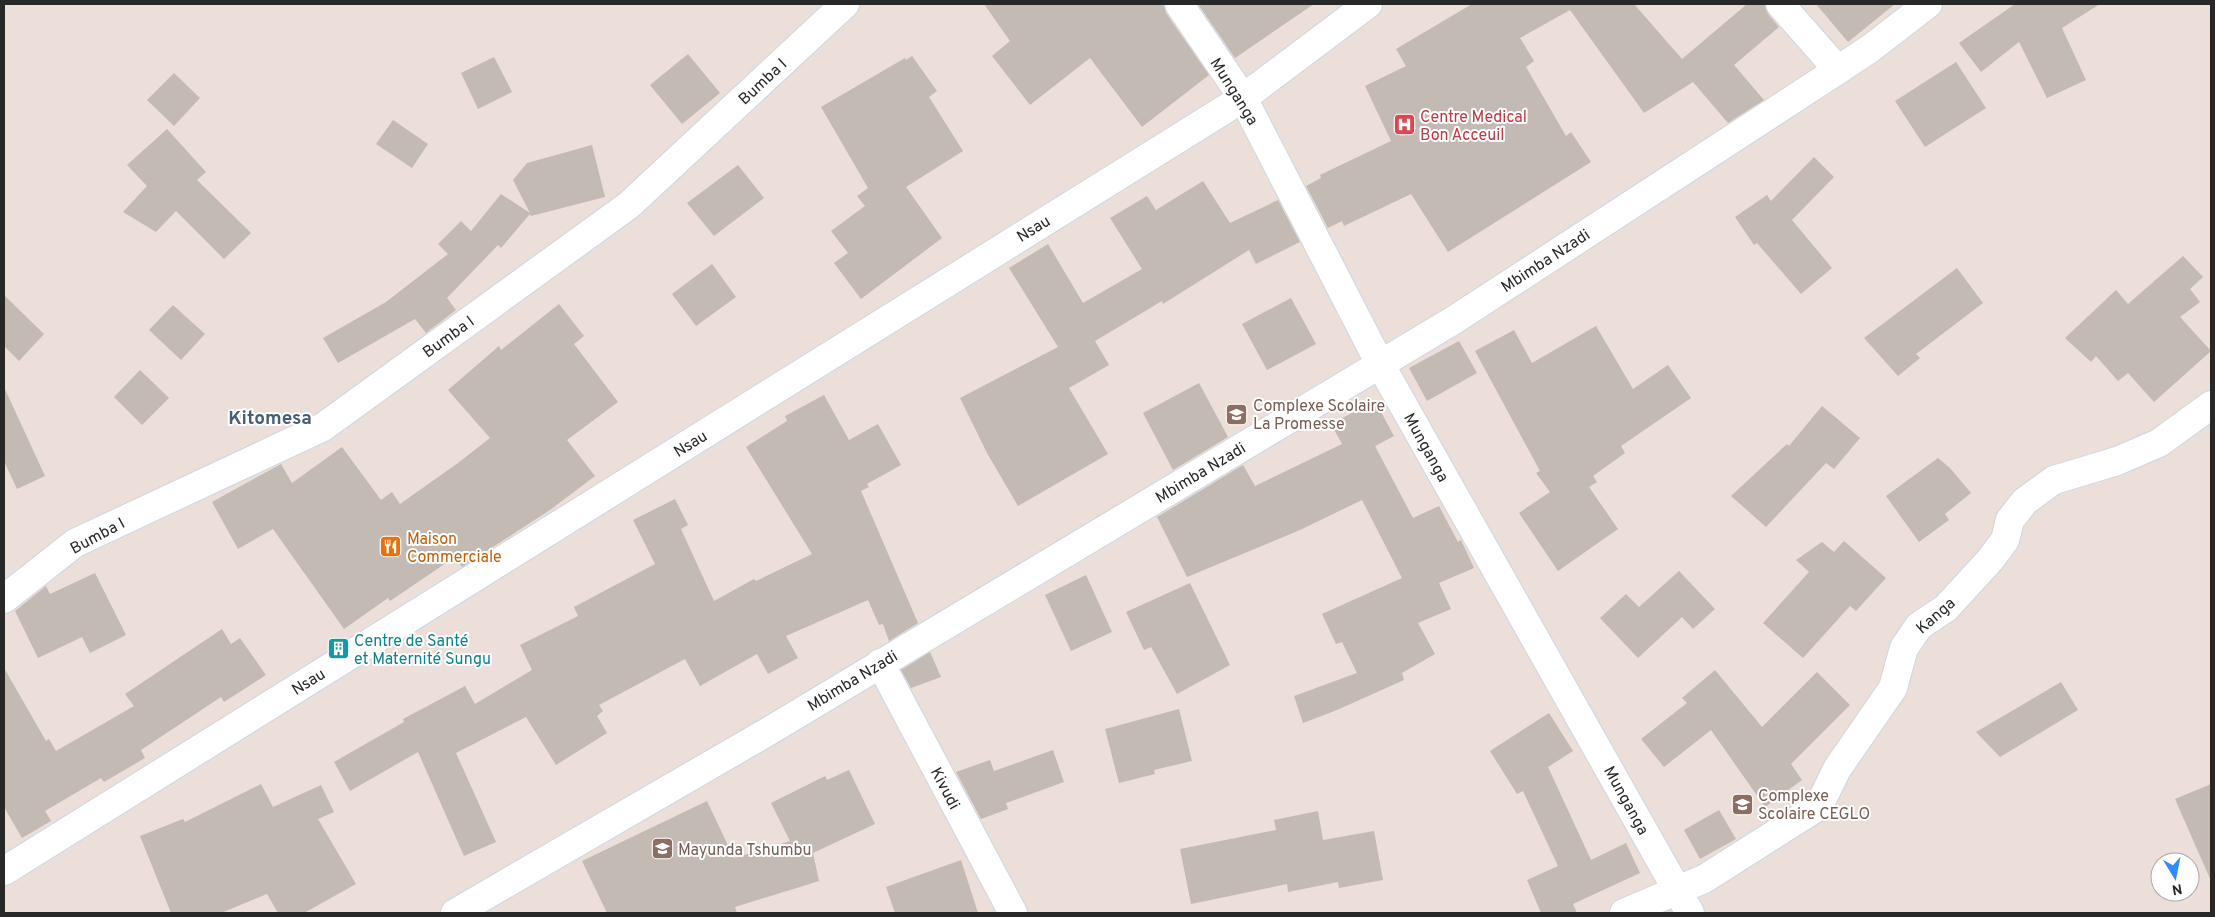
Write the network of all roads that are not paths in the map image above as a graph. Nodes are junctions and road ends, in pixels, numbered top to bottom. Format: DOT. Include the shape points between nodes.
graph roads {
  1 [pos="845,4"];
  2 [pos="1179,4"];
  3 [pos="1368,4"];
  4 [pos="1780,4"];
  5 [pos="1928,4"];
  6 [pos="1838,70"];
  7 [pos="1243,98"];
  8 [pos="1380,364"];
  9 [pos="2211,405"];
  10 [pos="4,599"];
  11 [pos="880,663"];
  12 [pos="4,871"];
  13 [pos="1684,902"];
  14 [pos="455,913"];
  15 [pos="1013,913"];
  16 [pos="1624,913"];
  1 -- 10 [label="street, Bumba I" via="629,205 323,427 75,543"];
  2 -- 7 [label="street, Munganga"];
  3 -- 7 [label="street, Nsau"];
  4 -- 6 [label="street"];
  5 -- 6 [label="street, Mbimba Nzadi"];
  6 -- 8 [label="street, Mbimba Nzadi" via="1454,320"];
  7 -- 8 [label="street, Munganga"];
  7 -- 12 [label="street, Nsau"];
  8 -- 11 [label="street, Mbimba Nzadi"];
  8 -- 13 [label="street, Munganga"];
  9 -- 13 [label="street, Kanga" via="2159,443 2118,461 2054,480 2025,501 2010,520 2006,540 1990,560 1946,608 1919,626 1904,648 1893,688 1837,769 1819,806 1704,879"];
  11 -- 14 [label="street, Mbimba Nzadi"];
  11 -- 15 [label="street, Kivudi"];
  13 -- 16 [label="street, Kanga"];
}
